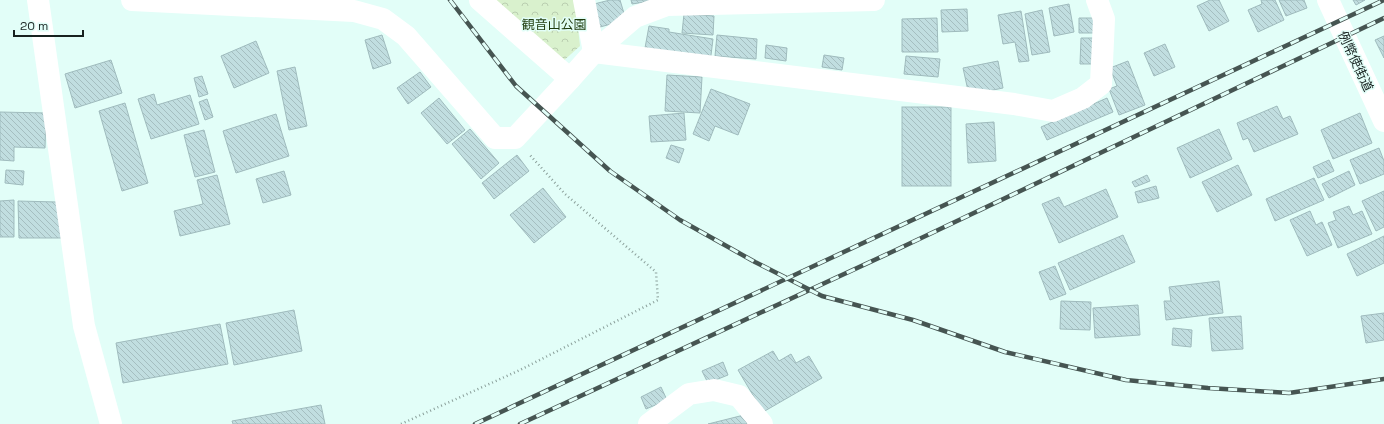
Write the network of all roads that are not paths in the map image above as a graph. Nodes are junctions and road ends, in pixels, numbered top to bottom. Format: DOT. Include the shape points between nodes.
graph roads {
  1 [pos="38,0"];
  2 [pos="132,0"];
  3 [pos="480,0"];
  4 [pos="584,0"];
  5 [pos="874,0"];
  6 [pos="1097,0"];
  7 [pos="1328,0"];
  8 [pos="594,52"];
  9 [pos="570,80"];
  10 [pos="1384,121"];
  11 [pos="654,422"];
  12 [pos="112,424"];
  13 [pos="762,424"];
  1 -- 12 [label="street" via="84,326"];
  2 -- 9 [label="street" via="354,11 383,20 406,36 495,138 514,138"];
  3 -- 9 [label="street"];
  4 -- 8 [label="street"];
  5 -- 8 [label="street" via="667,5 635,17"];
  6 -- 8 [label="street" via="1104,19 1101,84 1083,98 1053,111"];
  7 -- 10 [label="street, 例幣使街道"];
  8 -- 9 [label="street"];
  11 -- 13 [label="street" via="689,394 714,390 739,396"];
}
